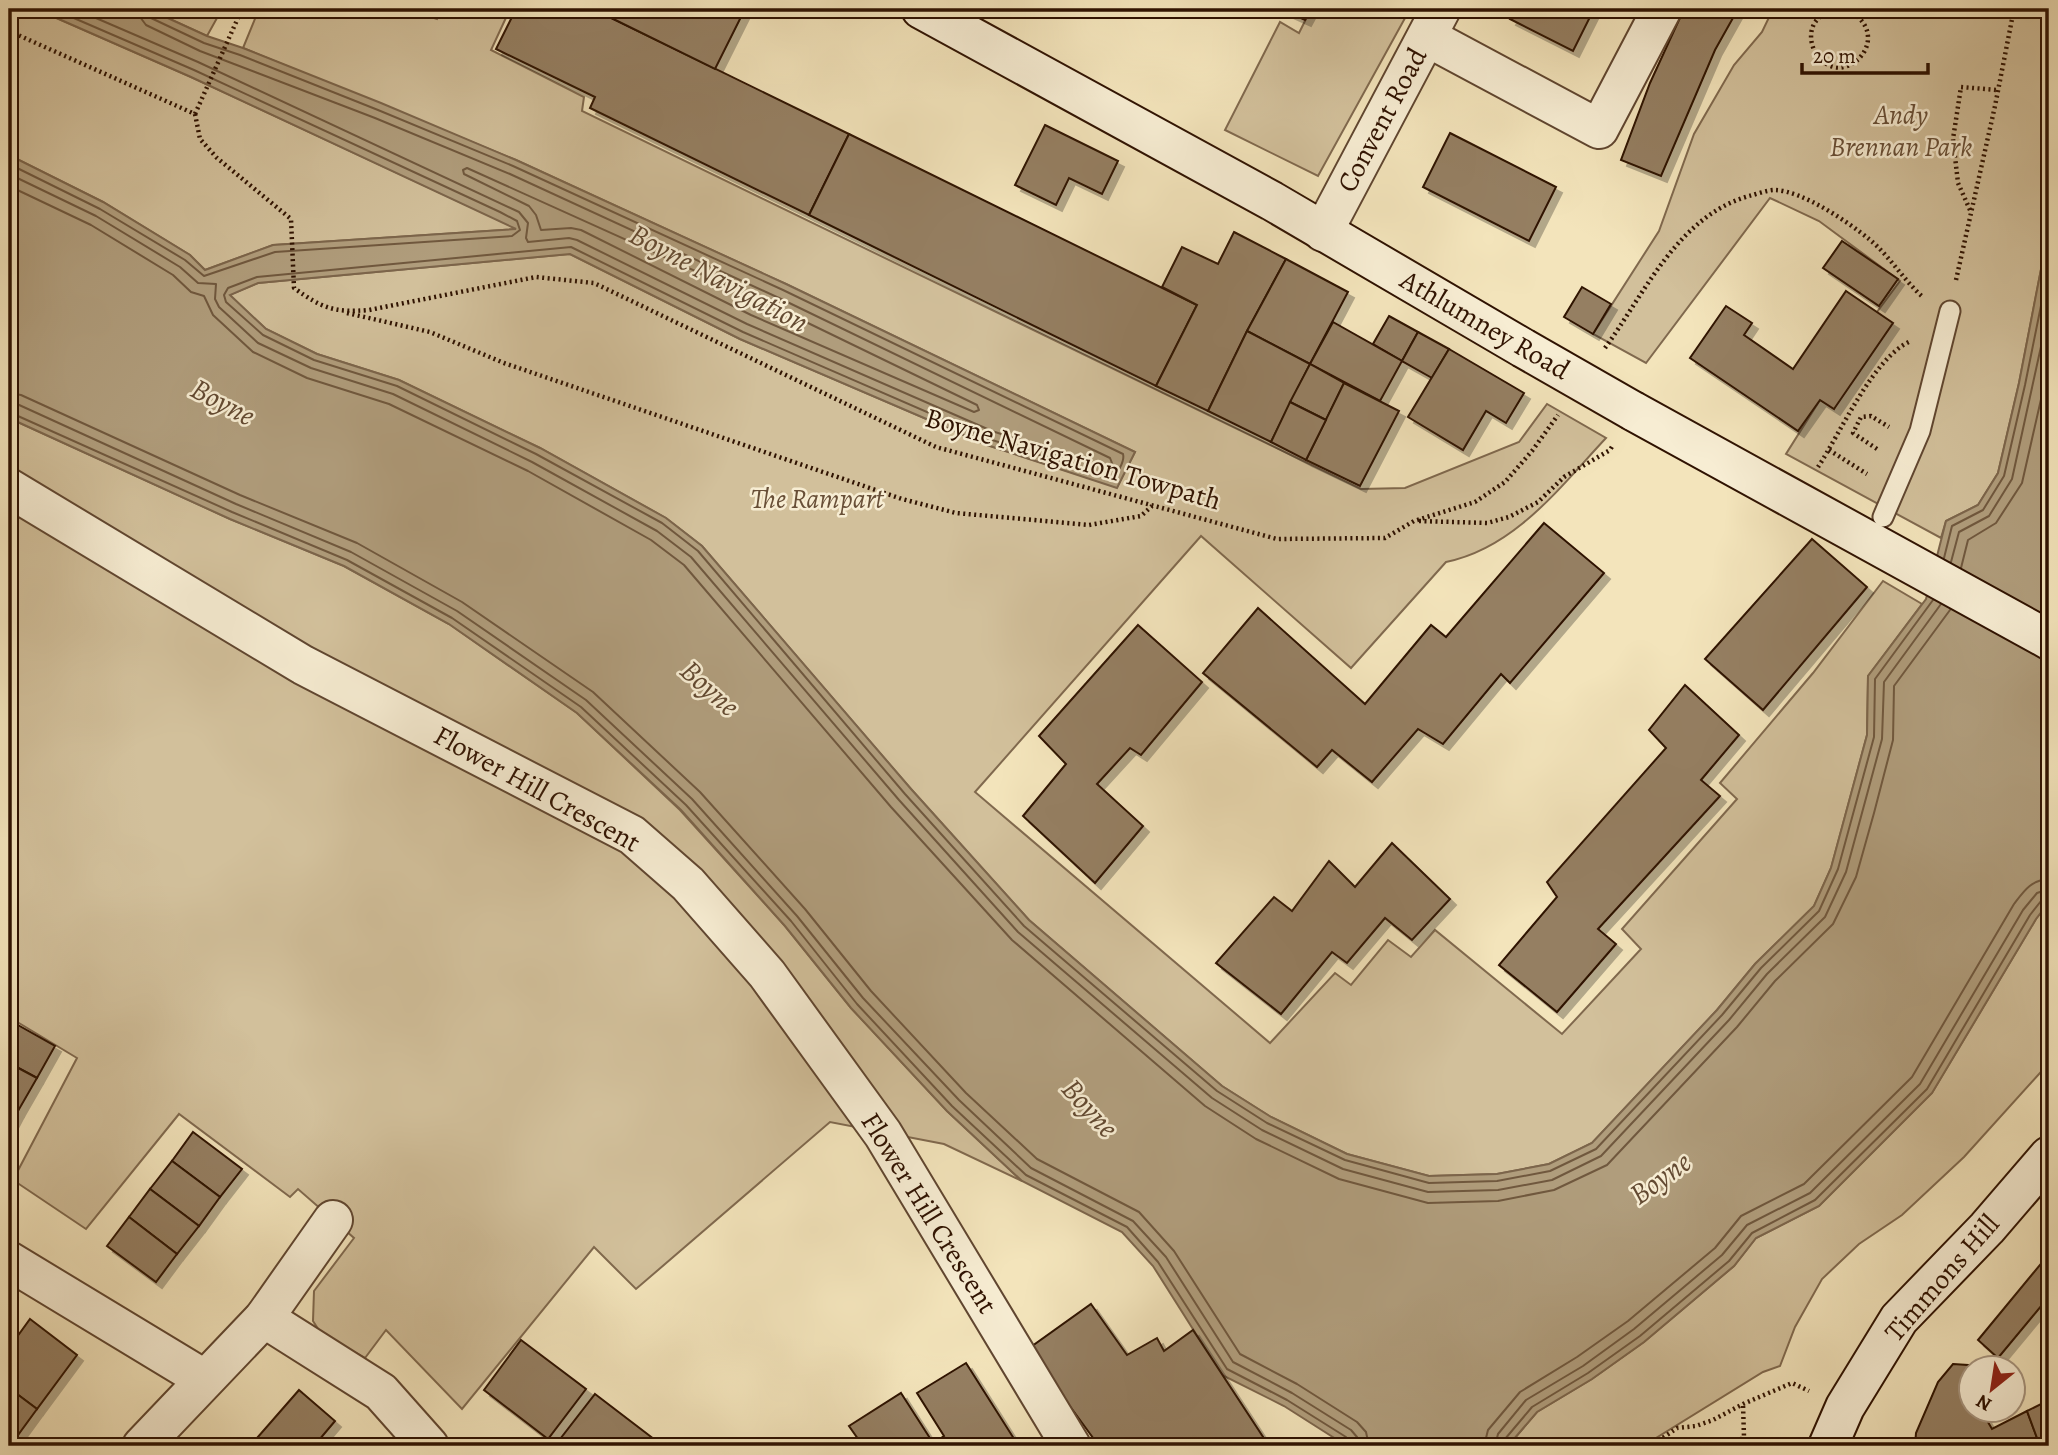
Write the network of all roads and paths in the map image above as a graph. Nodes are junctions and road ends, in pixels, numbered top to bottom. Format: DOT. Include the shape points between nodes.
graph roads {
  1 [pos="242,9"];
  2 [pos="921,9"];
  3 [pos="1662,9"];
  4 [pos="1841,9"];
  5 [pos="1847,9"];
  6 [pos="2014,9"];
  7 [pos="1434,23"];
  8 [pos="9,31"];
  9 [pos="1998,90"];
  10 [pos="195,114"];
  11 [pos="1970,211"];
  12 [pos="1323,232"];
  13 [pos="1950,311"];
  14 [pos="343,313"];
  15 [pos="1616,334"];
  16 [pos="1921,340"];
  17 [pos="1553,423"];
  18 [pos="1896,431"];
  19 [pos="1610,450"];
  20 [pos="1829,450"];
  21 [pos="1883,454"];
  22 [pos="1812,476"];
  23 [pos="1871,477"];
  24 [pos="9,488"];
  25 [pos="1152,506"];
  26 [pos="1883,517"];
  27 [pos="1414,521"];
  28 [pos="2049,640"];
  29 [pos="2049,1156"];
  30 [pos="333,1220"];
  31 [pos="9,1261"];
  32 [pos="264,1318"];
  33 [pos="204,1379"];
  34 [pos="1743,1404"];
  35 [pos="1845,1407"];
  36 [pos="142,1446"];
  37 [pos="429,1446"];
  38 [pos="1071,1446"];
  39 [pos="1656,1446"];
  40 [pos="1732,1446"];
  41 [pos="1828,1446"];
  1 -- 10 [label="path"];
  2 -- 12 [label="street, Athlumney Road"];
  3 -- 7 [label="street" via="1599,129"];
  4 -- 5 [label="path" via="1819,18 1811,34 1820,59 1837,66 1855,62 1867,47 1867,28"];
  6 -- 9 [label="path"];
  7 -- 12 [label="street, Convent Road"];
  8 -- 10 [label="path"];
  9 -- 11 [label="path"];
  9 -- 11 [label="path" via="1961,87 1953,139 1958,183"];
  10 -- 14 [label="path" via="200,139 217,158 290,219 294,288"];
  11 -- 13 [label="path"];
  12 -- 28 [label="street, Athlumney Road, bridge" via="1633,411"];
  13 -- 15 [label="path" via="1931,305 1871,240 1834,213 1775,190 1735,200 1695,226 1675,246"];
  13 -- 26 [label="lane" via="1920,431"];
  14 -- 25 [label="path" via="430,332 505,363 716,436 956,513 1089,525 1141,516"];
  14 -- 25 [label="path, Boyne Navigation Towpath" via="536,276 594,282 936,447"];
  16 -- 20 [label="path" via="1898,346 1848,413"];
  17 -- 27 [label="path, Boyne Navigation Towpath" via="1505,482 1475,502"];
  18 -- 21 [label="path" via="1871,416 1861,417 1853,433"];
  19 -- 27 [label="path" via="1564,477 1538,502 1509,517 1488,523"];
  20 -- 22 [label="path"];
  20 -- 23 [label="path"];
  24 -- 38 [label="street, Flower Hill Crescent" via="303,665 632,835 679,876 767,974 883,1134"];
  25 -- 27 [label="path, Boyne Navigation Towpath" via="1277,539 1385,538"];
  29 -- 35 [label="street, Timmons Hill" via="1899,1319"];
  30 -- 32 [label="street"];
  31 -- 33 [label="street"];
  32 -- 33 [label="street"];
  32 -- 37 [label="street" via="381,1392"];
  33 -- 36 [label="street"];
  34 -- 35 [label="path" via="1792,1383"];
  34 -- 39 [label="path" via="1704,1423 1677,1428"];
  34 -- 40 [label="path" via="1744,1437"];
  35 -- 41 [label="street, Timmons Hill"];
}
